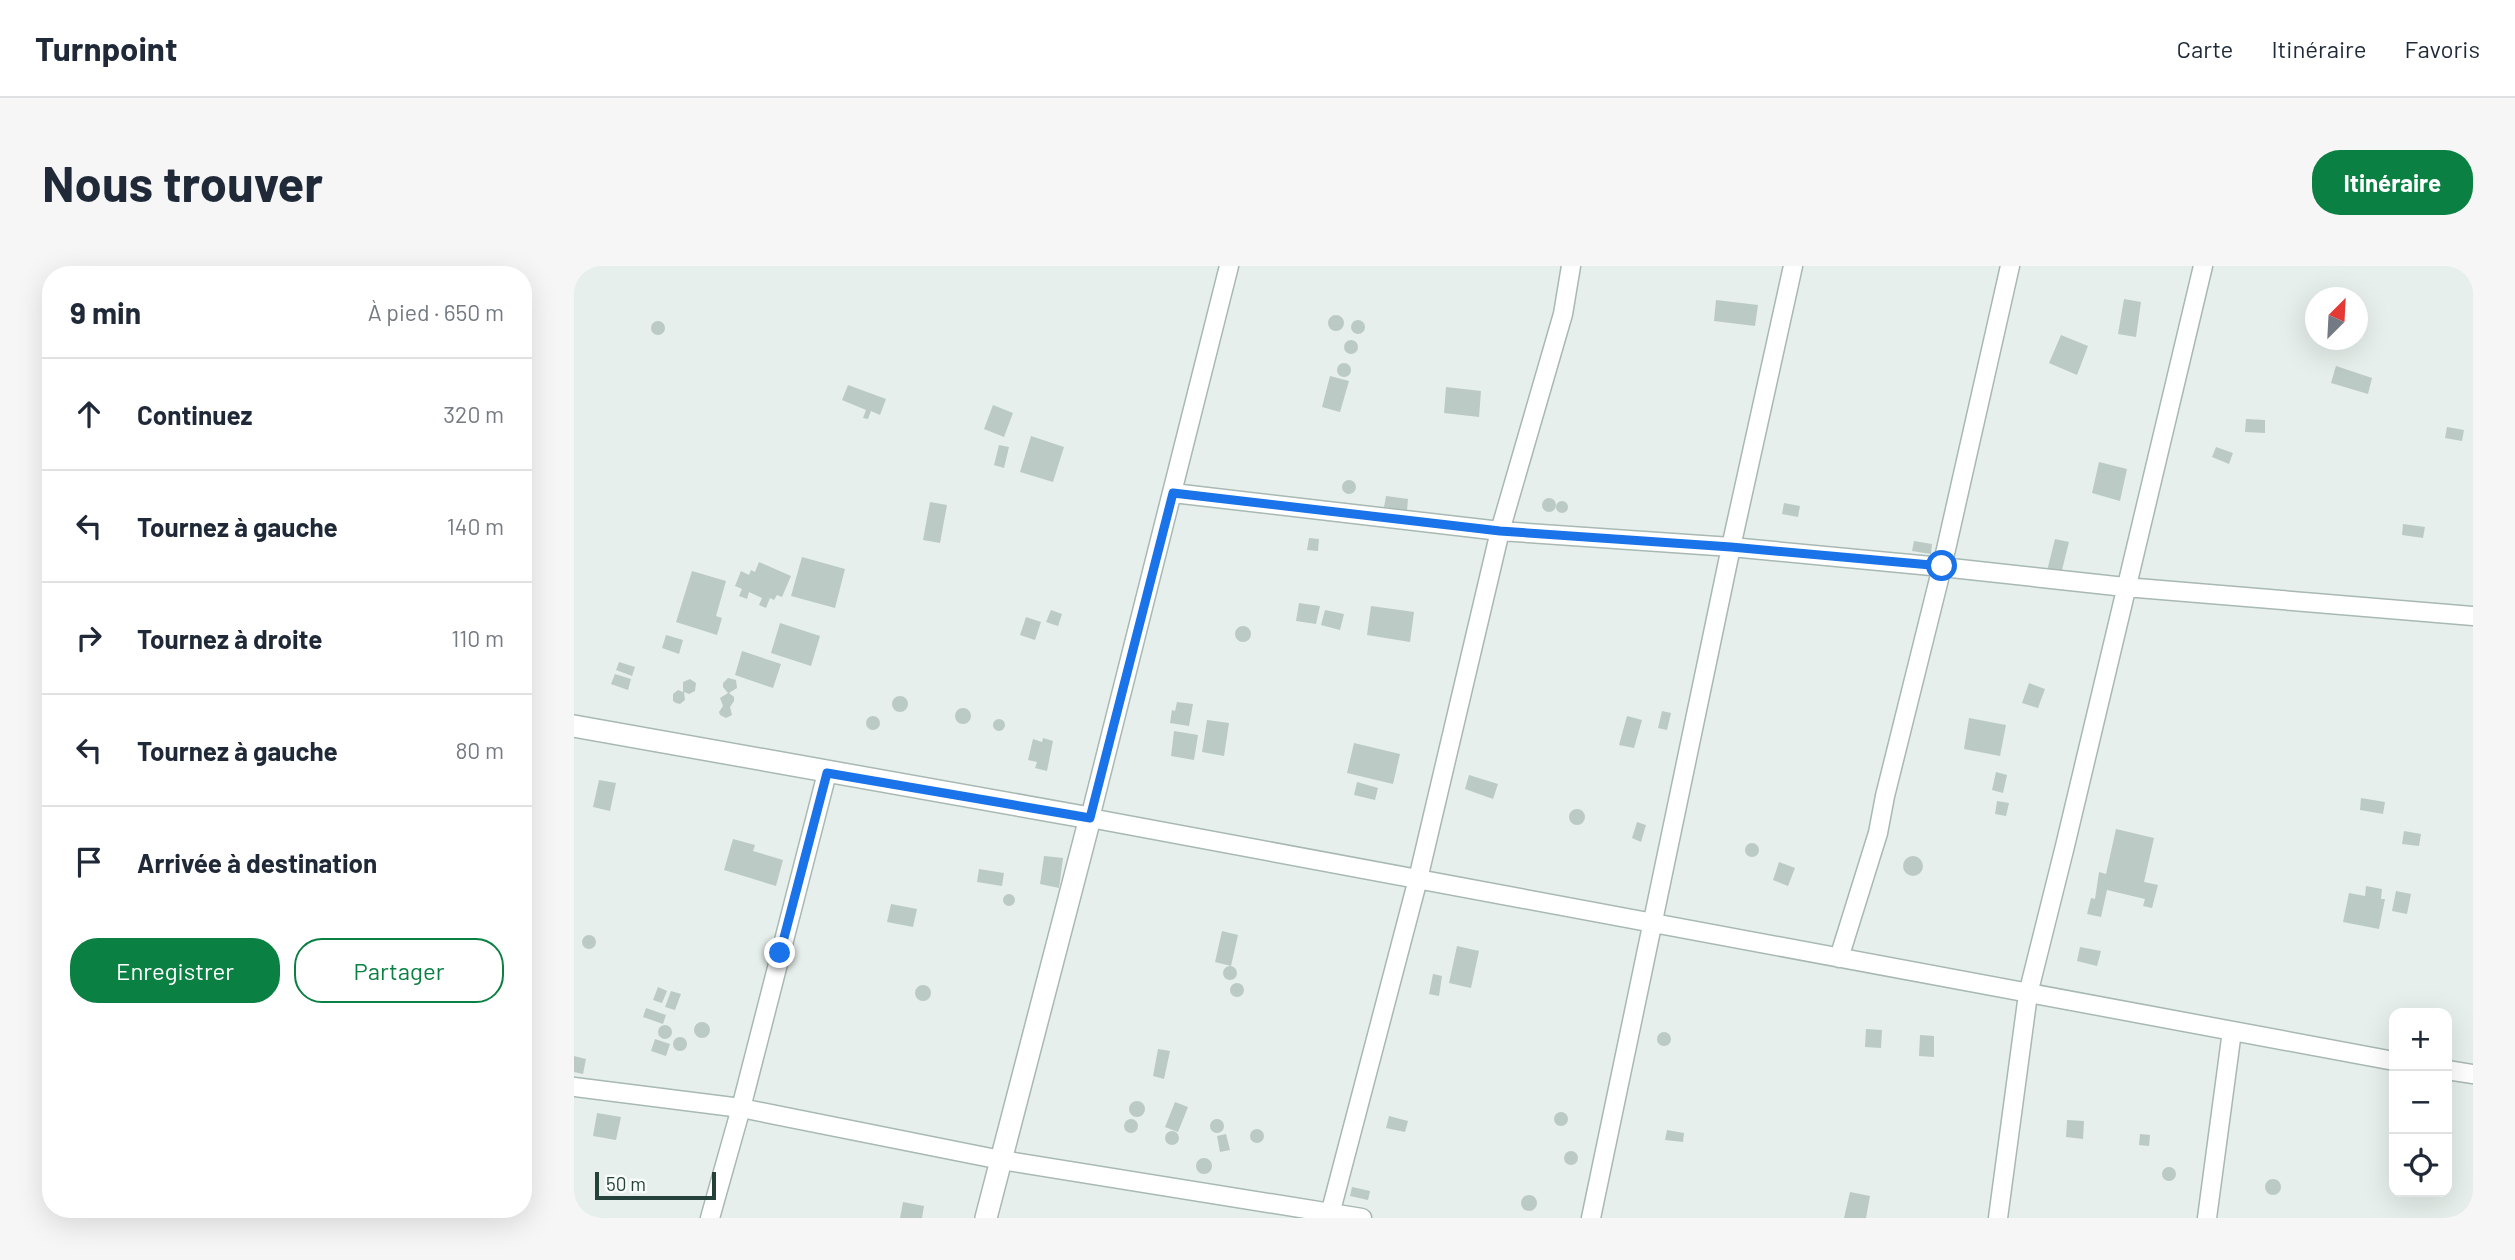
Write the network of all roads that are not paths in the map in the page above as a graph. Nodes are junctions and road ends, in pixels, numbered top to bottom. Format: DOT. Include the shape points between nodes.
graph roads {
  1 [pos="1229,266"];
  2 [pos="1571,266"];
  3 [pos="1793,266"];
  4 [pos="2010,266"];
  5 [pos="2203,266"];
  6 [pos="1173,493"];
  7 [pos="1500,531"];
  8 [pos="1731,547"];
  9 [pos="1942,566"];
  10 [pos="2125,587"];
  11 [pos="2473,616"];
  12 [pos="574,726"];
  13 [pos="827,773"];
  14 [pos="1090,818"];
  15 [pos="1418,879"];
  16 [pos="1653,923"];
  17 [pos="1839,958"];
  18 [pos="2028,994"];
  19 [pos="2232,1031"];
  20 [pos="2389,1060"];
  21 [pos="2452,1071"];
  22 [pos="2473,1074"];
  23 [pos="574,1087"];
  24 [pos="741,1108"];
  25 [pos="1001,1160"];
  26 [pos="1330,1215"];
  27 [pos="710,1218"];
  28 [pos="986,1218"];
  29 [pos="1362,1218"];
  30 [pos="1591,1218"];
  31 [pos="1998,1218"];
  32 [pos="2207,1218"];
  1 -- 6 [label="street"];
  2 -- 7 [label="street" via="1563,314"];
  3 -- 8 [label="street"];
  4 -- 9 [label="street"];
  5 -- 10 [label="street"];
  6 -- 7 [label="street"];
  6 -- 14 [label="street"];
  7 -- 8 [label="street"];
  7 -- 15 [label="street"];
  8 -- 9 [label="street"];
  8 -- 16 [label="street"];
  9 -- 10 [label="street"];
  9 -- 17 [label="street" via="1878,833"];
  10 -- 11 [label="street"];
  10 -- 18 [label="street"];
  12 -- 13 [label="street"];
  13 -- 14 [label="street"];
  13 -- 24 [label="street"];
  14 -- 15 [label="street"];
  14 -- 25 [label="street"];
  15 -- 16 [label="street"];
  15 -- 26 [label="street"];
  16 -- 17 [label="street"];
  16 -- 30 [label="street"];
  17 -- 18 [label="street"];
  18 -- 19 [label="street"];
  18 -- 31 [label="street"];
  19 -- 20 [label="street"];
  19 -- 32 [label="street"];
  21 -- 22 [label="street"];
  23 -- 24 [label="street"];
  24 -- 25 [label="street"];
  24 -- 27 [label="street"];
  25 -- 26 [label="street"];
  25 -- 28 [label="street"];
  26 -- 29 [label="street"];
}
